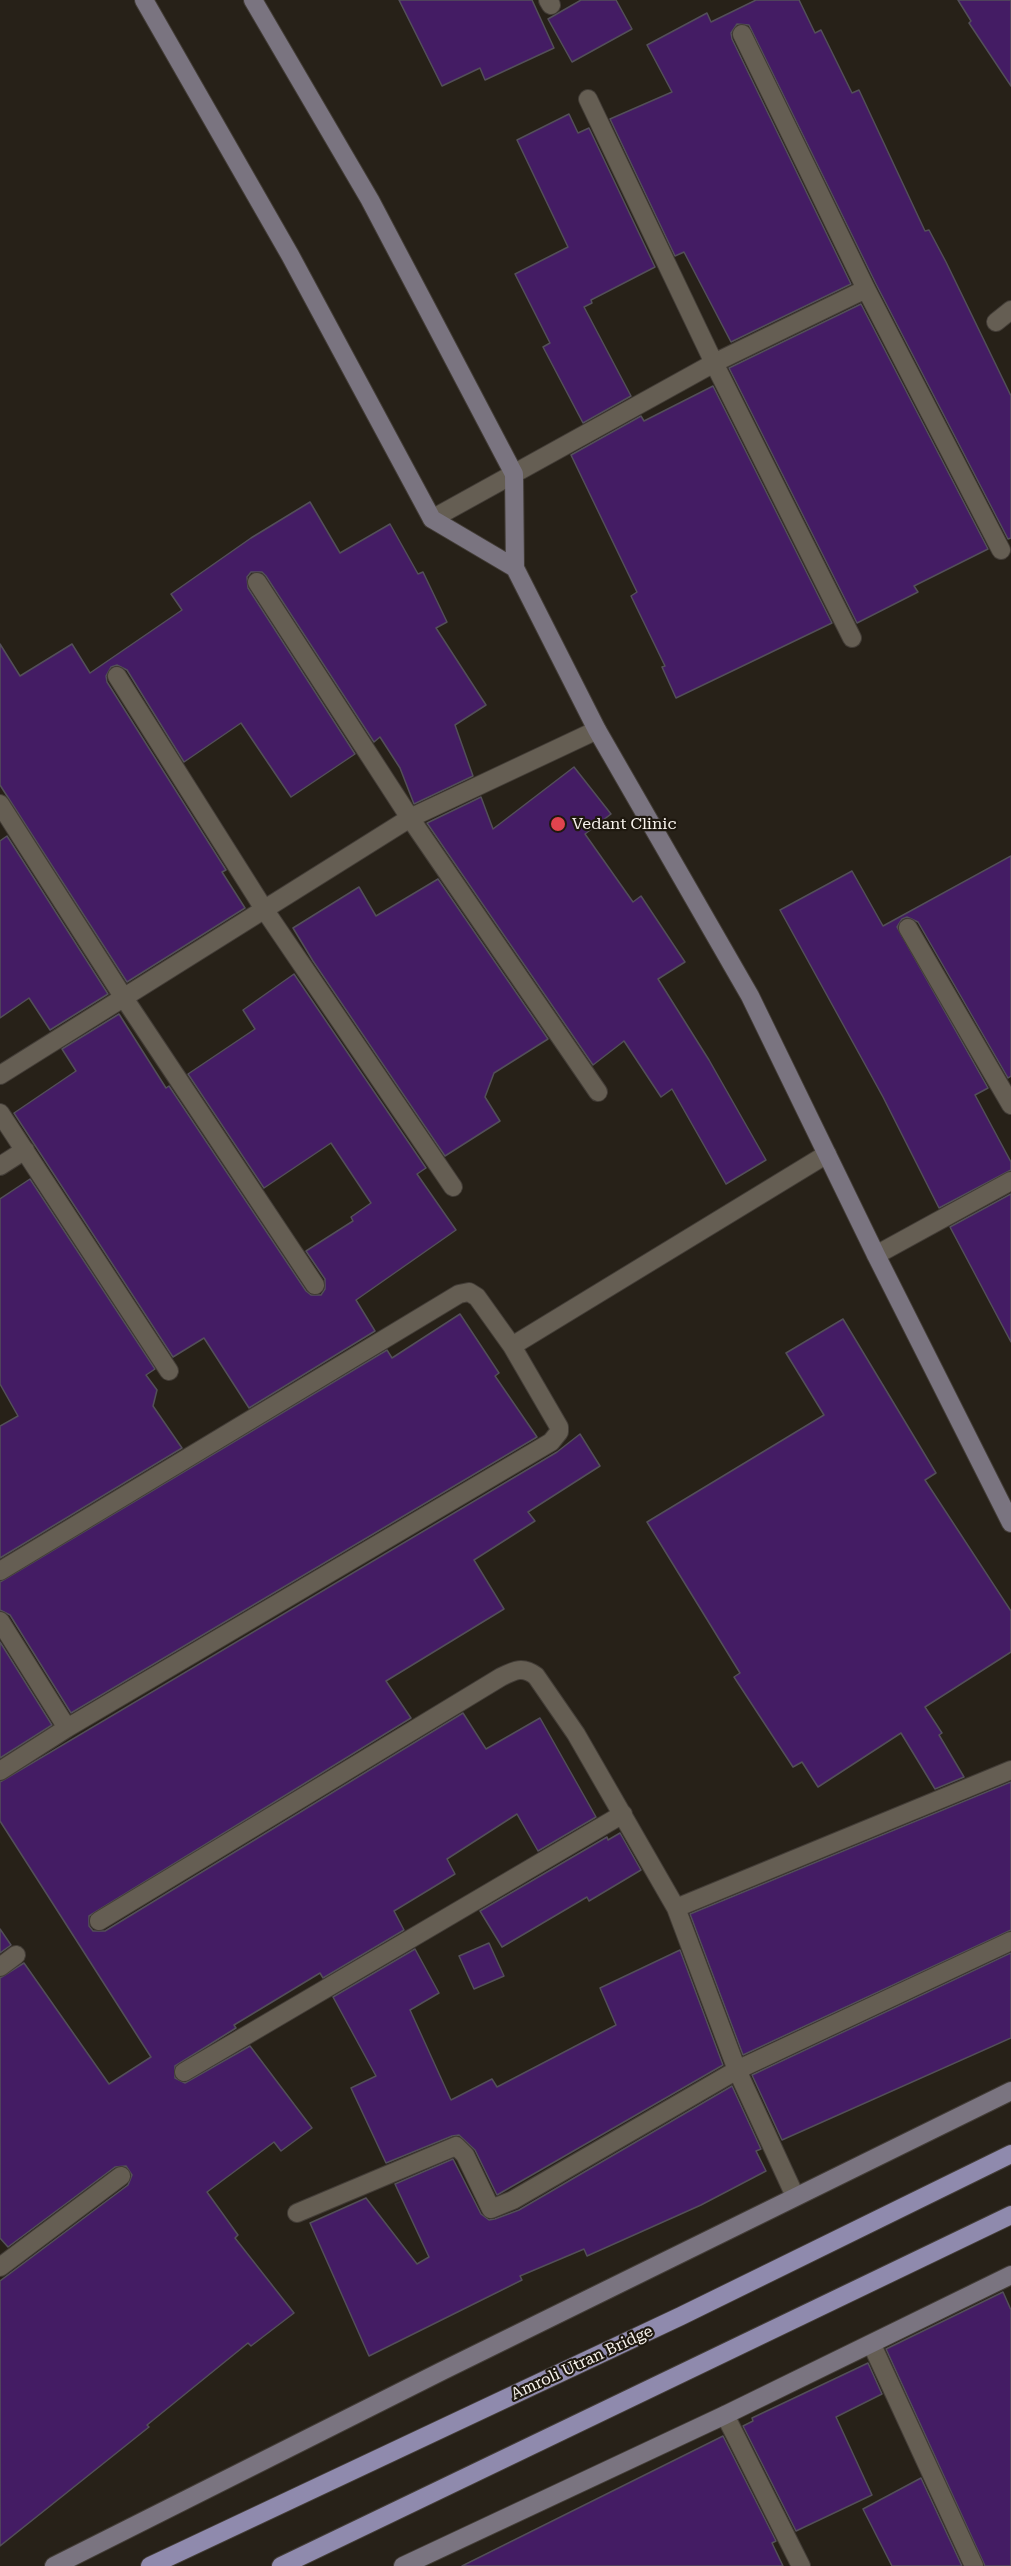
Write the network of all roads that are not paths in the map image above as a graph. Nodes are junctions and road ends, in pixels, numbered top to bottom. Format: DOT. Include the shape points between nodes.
graph roads {
  1 [pos="144,0"];
  2 [pos="253,0"];
  3 [pos="742,34"];
  4 [pos="588,99"];
  5 [pos="866,289"];
  6 [pos="1011,310"];
  7 [pos="996,322"];
  8 [pos="714,363"];
  9 [pos="514,474"];
  10 [pos="432,519"];
  11 [pos="1001,550"];
  12 [pos="515,568"];
  13 [pos="257,582"];
  14 [pos="852,638"];
  15 [pos="117,676"];
  16 [pos="597,730"];
  17 [pos="0,804"];
  18 [pos="410,818"];
  19 [pos="264,909"];
  20 [pos="908,928"];
  21 [pos="124,998"];
  22 [pos="0,1075"];
  23 [pos="598,1092"];
  24 [pos="1011,1105"];
  25 [pos="0,1113"];
  26 [pos="25,1150"];
  27 [pos="827,1154"];
  28 [pos="0,1166"];
  29 [pos="1011,1181"];
  30 [pos="453,1187"];
  31 [pos="876,1255"];
  32 [pos="315,1285"];
  33 [pos="512,1346"];
  34 [pos="169,1371"];
  35 [pos="1011,1523"];
  36 [pos="0,1571"];
  37 [pos="0,1621"];
  38 [pos="67,1728"];
  39 [pos="1011,1770"];
  40 [pos="0,1771"];
  41 [pos="623,1814"];
  42 [pos="676,1908"];
  43 [pos="99,1921"];
  44 [pos="1011,1941"];
  45 [pos="16,1955"];
  46 [pos="0,1967"];
  47 [pos="737,2070"];
  48 [pos="184,2072"];
  49 [pos="1011,2091"];
  50 [pos="1011,2154"];
  51 [pos="121,2176"];
  52 [pos="795,2196"];
  53 [pos="297,2213"];
  54 [pos="1011,2215"];
  55 [pos="0,2266"];
  56 [pos="1011,2276"];
  57 [pos="872,2344"];
  58 [pos="725,2415"];
  59 [pos="54,2566"];
  60 [pos="150,2566"];
  61 [pos="281,2566"];
  62 [pos="403,2566"];
  63 [pos="801,2566"];
  64 [pos="974,2566"];
  1 -- 10 [label="street" via="290,255"];
  2 -- 9 [label="street" via="370,200"];
  3 -- 5 [label="street"];
  4 -- 8 [label="street"];
  5 -- 8 [label="street"];
  5 -- 11 [label="street"];
  6 -- 7 [label="street"];
  8 -- 9 [label="street"];
  8 -- 14 [label="street"];
  9 -- 10 [label="street"];
  9 -- 12 [label="street"];
  10 -- 12 [label="street"];
  12 -- 16 [label="street"];
  13 -- 18 [label="street"];
  15 -- 19 [label="street"];
  16 -- 18 [label="street"];
  16 -- 27 [label="street" via="750,996"];
  17 -- 21 [label="street"];
  18 -- 19 [label="street"];
  18 -- 23 [label="street"];
  19 -- 21 [label="street"];
  19 -- 30 [label="street"];
  20 -- 24 [label="street"];
  21 -- 22 [label="street"];
  21 -- 32 [label="street"];
  25 -- 26 [label="street"];
  26 -- 28 [label="street"];
  26 -- 34 [label="street"];
  27 -- 31 [label="street"];
  27 -- 33 [label="street"];
  29 -- 31 [label="street"];
  31 -- 35 [label="street"];
  33 -- 36 [label="street" via="477,1298 469,1292 459,1294"];
  33 -- 38 [label="street" via="559,1427 551,1442"];
  37 -- 38 [label="street"];
  38 -- 40 [label="street"];
  39 -- 42 [label="street"];
  41 -- 42 [label="street"];
  41 -- 43 [label="street" via="536,1676 528,1670 515,1669"];
  41 -- 48 [label="street"];
  42 -- 47 [label="street"];
  44 -- 47 [label="street"];
  45 -- 46 [label="street"];
  47 -- 52 [label="street"];
  47 -- 53 [label="street" via="491,2209 465,2155 456,2146"];
  49 -- 52 [label="street"];
  50 -- 60 [label="main road, Amroli Utran Bridge" via="681,2316"];
  51 -- 55 [label="street"];
  52 -- 59 [label="street"];
  54 -- 61 [label="main road"];
  56 -- 57 [label="street"];
  57 -- 58 [label="street"];
  57 -- 64 [label="street"];
  58 -- 62 [label="street"];
  58 -- 63 [label="street"];
}
